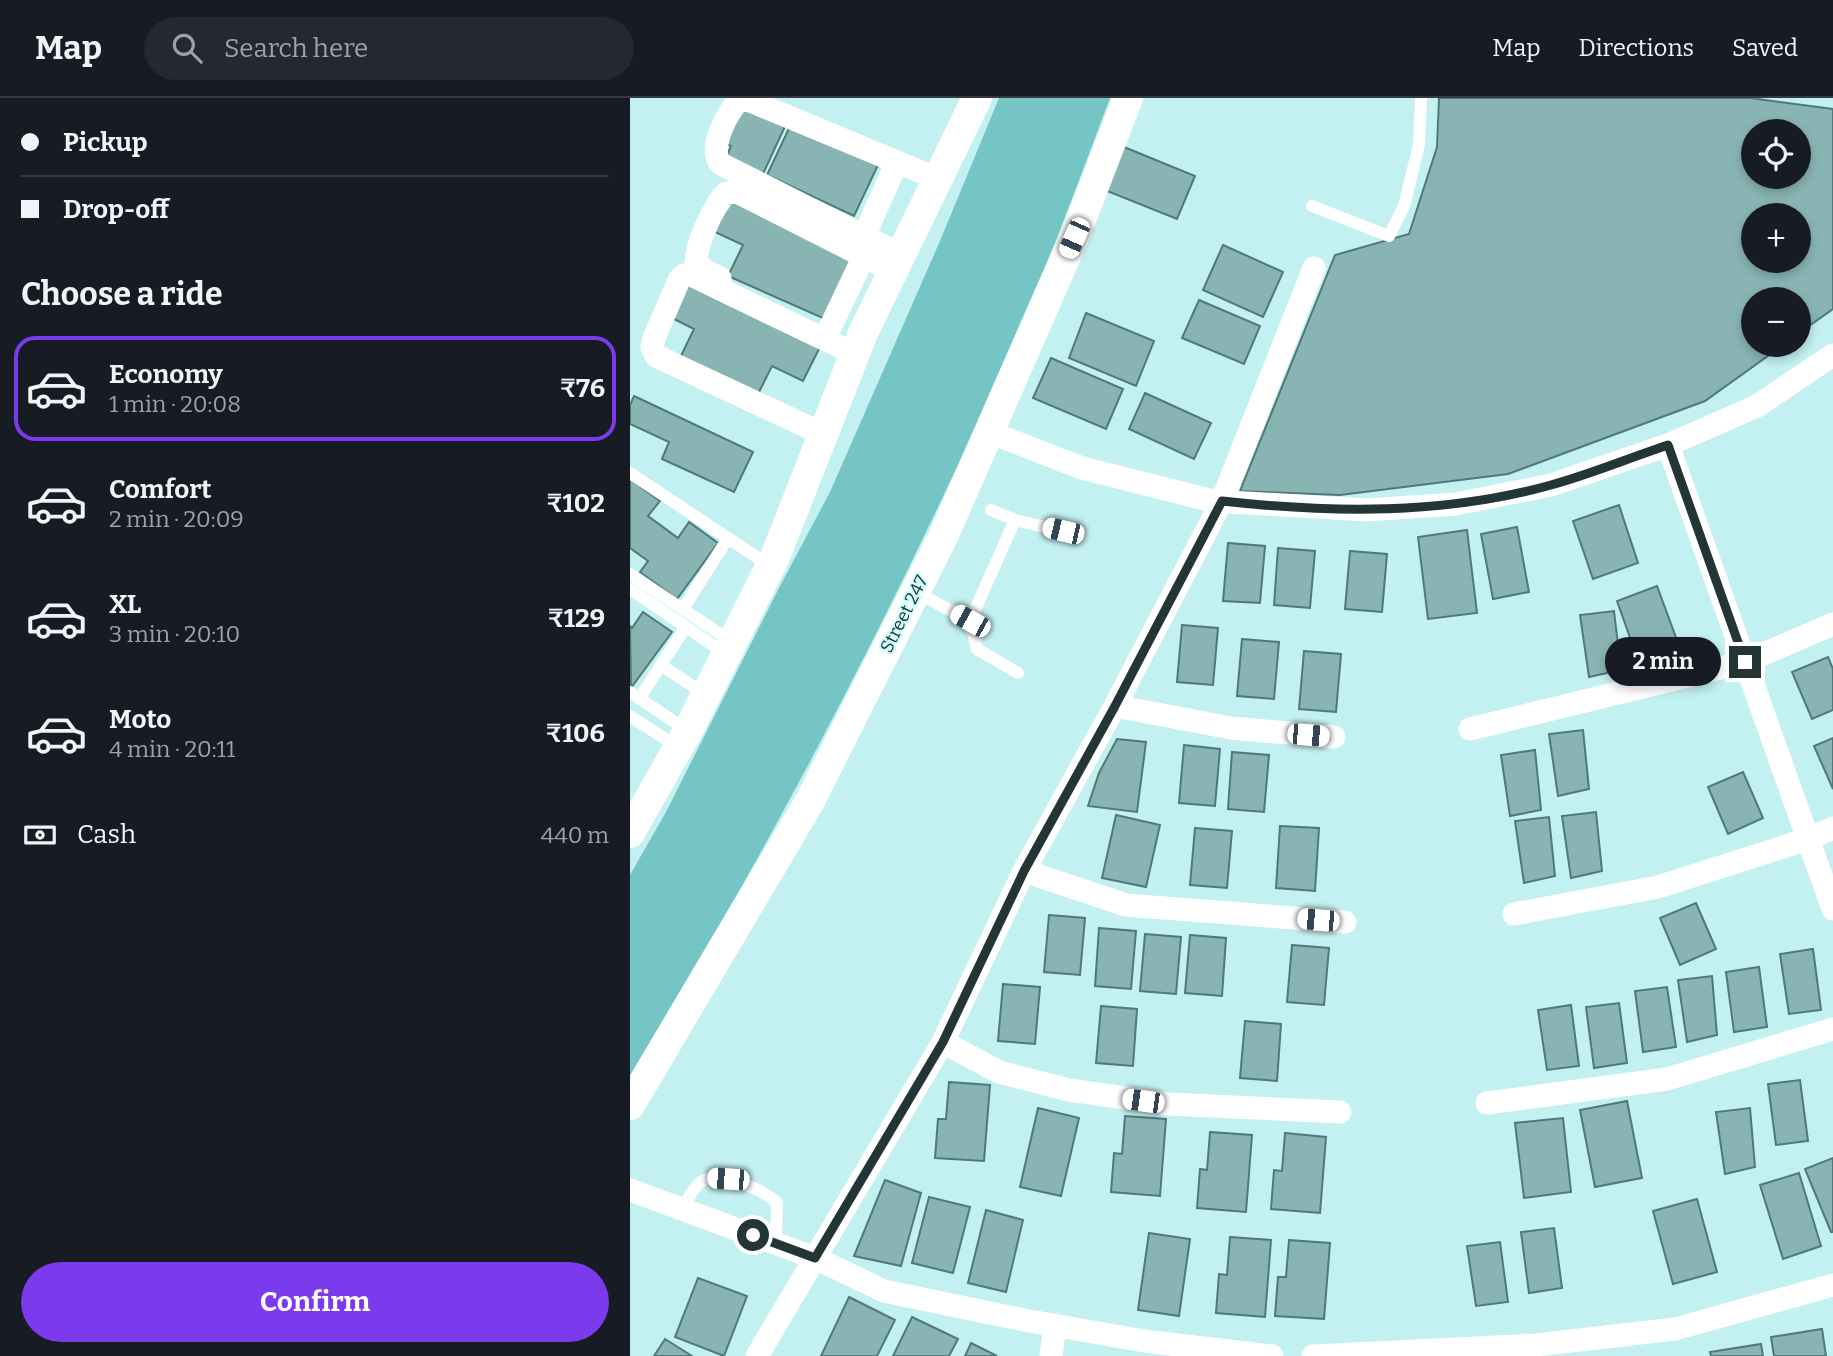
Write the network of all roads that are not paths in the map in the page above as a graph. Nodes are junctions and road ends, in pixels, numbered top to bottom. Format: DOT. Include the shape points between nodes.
graph roads {
  1 [pos="742,98"];
  2 [pos="977,98"];
  3 [pos="1128,98"];
  4 [pos="1421,98"];
  5 [pos="897,162"];
  6 [pos="938,179"];
  7 [pos="1312,206"];
  8 [pos="864,246"];
  9 [pos="897,263"];
  10 [pos="1314,268"];
  11 [pos="828,332"];
  12 [pos="856,351"];
  13 [pos="1833,355"];
  14 [pos="989,432"];
  15 [pos="823,434"];
  16 [pos="1668,445"];
  17 [pos="630,473"];
  18 [pos="1222,501"];
  19 [pos="992,510"];
  20 [pos="1015,520"];
  21 [pos="1063,531"];
  22 [pos="728,538"];
  23 [pos="771,566"];
  24 [pos="630,574"];
  25 [pos="630,589"];
  26 [pos="915,592"];
  27 [pos="683,609"];
  28 [pos="970,621"];
  29 [pos="1833,624"];
  30 [pos="685,628"];
  31 [pos="729,648"];
  32 [pos="1745,662"];
  33 [pos="661,665"];
  34 [pos="1018,673"];
  35 [pos="635,695"];
  36 [pos="706,695"];
  37 [pos="1115,706"];
  38 [pos="632,721"];
  39 [pos="1470,729"];
  40 [pos="1334,737"];
  41 [pos="683,739"];
  42 [pos="633,822"];
  43 [pos="1833,828"];
  44 [pos="1808,839"];
  45 [pos="1024,871"];
  46 [pos="1833,909"];
  47 [pos="1514,914"];
  48 [pos="1345,922"];
  49 [pos="1833,1029"];
  50 [pos="943,1042"];
  51 [pos="1487,1103"];
  52 [pos="630,1105"];
  53 [pos="1340,1112"];
  54 [pos="630,1190"];
  55 [pos="682,1209"];
  56 [pos="776,1244"];
  57 [pos="815,1258"];
  58 [pos="1833,1285"];
  59 [pos="1055,1325"];
  60 [pos="757,1356"];
  61 [pos="1051,1356"];
  62 [pos="1272,1356"];
  63 [pos="1313,1356"];
  1 -- 5 [label="street"];
  1 -- 8 [label="street" via="731,107 715,146 716,159"];
  2 -- 6 [label="street"];
  3 -- 14 [label="street, Street 247" via="1074,238"];
  4 -- 7 [label="lane" via="1419,145 1404,206 1389,236"];
  5 -- 6 [label="street"];
  5 -- 8 [label="street"];
  6 -- 9 [label="street"];
  8 -- 9 [label="street"];
  8 -- 11 [label="street"];
  8 -- 11 [label="street" via="737,192 726,193 718,202 696,253 696,262 706,271"];
  9 -- 12 [label="street"];
  10 -- 18 [label="street"];
  11 -- 12 [label="street"];
  12 -- 15 [label="street"];
  12 -- 15 [label="street" via="691,275 679,280 654,338 656,356"];
  13 -- 16 [label="street" via="1757,406"];
  14 -- 18 [label="street" via="1082,468"];
  14 -- 26 [label="street, Street 247"];
  15 -- 23 [label="street"];
  16 -- 18 [label="street" via="1551,485 1457,504 1366,510"];
  16 -- 32 [label="street"];
  17 -- 22 [label="lane"];
  18 -- 37 [label="street"];
  19 -- 20 [label="lane"];
  20 -- 21 [label="lane"];
  20 -- 28 [label="lane"];
  22 -- 23 [label="lane"];
  22 -- 27 [label="lane"];
  23 -- 31 [label="street"];
  24 -- 27 [label="lane"];
  25 -- 30 [label="lane"];
  26 -- 28 [label="lane"];
  26 -- 52 [label="street, Street 247" via="810,801"];
  27 -- 31 [label="lane"];
  28 -- 34 [label="lane" via="977,649"];
  29 -- 32 [label="street"];
  30 -- 31 [label="lane"];
  30 -- 33 [label="lane"];
  31 -- 36 [label="street"];
  32 -- 39 [label="street"];
  32 -- 44 [label="street"];
  33 -- 35 [label="lane"];
  33 -- 36 [label="lane"];
  35 -- 41 [label="lane"];
  36 -- 41 [label="street"];
  37 -- 40 [label="street" via="1231,728"];
  37 -- 45 [label="street"];
  38 -- 41 [label="lane"];
  41 -- 42 [label="street"];
  43 -- 44 [label="street"];
  44 -- 46 [label="street"];
  44 -- 47 [label="street" via="1658,887"];
  45 -- 48 [label="street" via="1126,905"];
  45 -- 50 [label="street"];
  49 -- 51 [label="street" via="1667,1079"];
  50 -- 53 [label="street" via="999,1072 1069,1090 1168,1104"];
  50 -- 57 [label="street"];
  54 -- 55 [label="street"];
  55 -- 56 [label="street"];
  55 -- 56 [label="lane" via="699,1182 712,1177 728,1179 777,1203"];
  56 -- 57 [label="street"];
  57 -- 59 [label="street" via="884,1291"];
  57 -- 60 [label="street"];
  58 -- 63 [label="street" via="1675,1329 1536,1345"];
  59 -- 61 [label="street"];
  59 -- 62 [label="street"];
}
